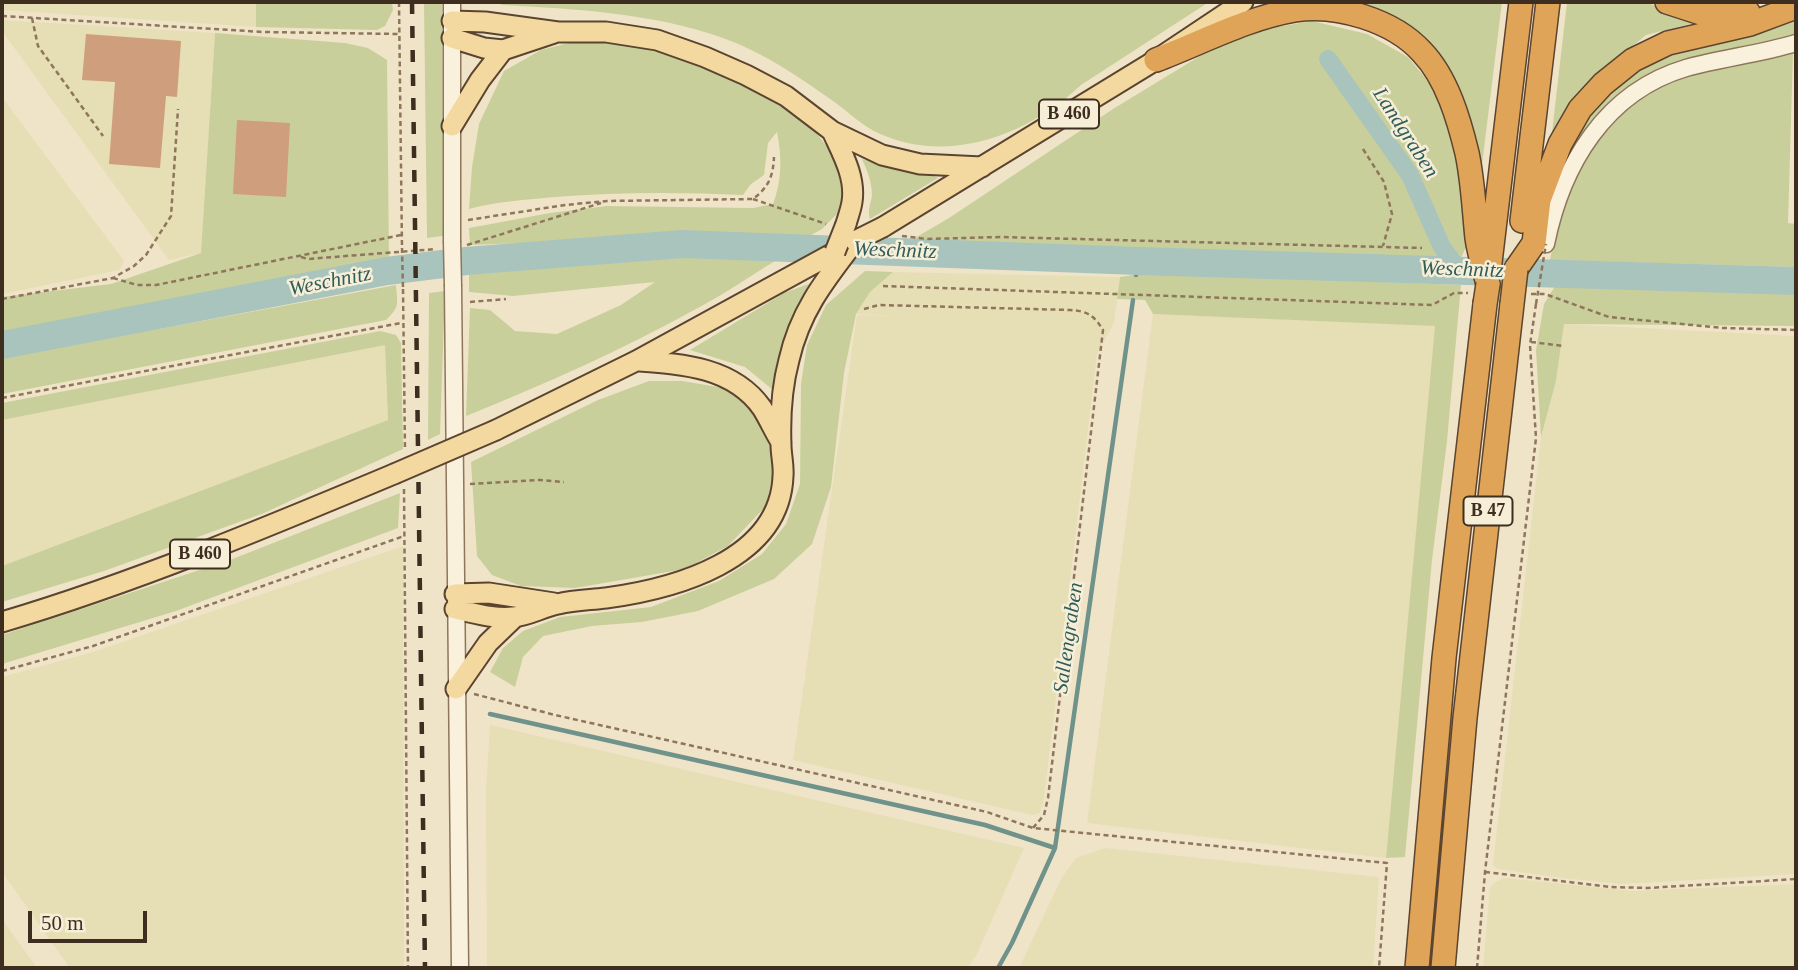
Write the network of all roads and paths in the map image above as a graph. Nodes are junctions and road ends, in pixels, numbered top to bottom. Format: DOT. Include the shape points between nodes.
graph roads {
  1 [pos="399,2"];
  2 [pos="1243,2"];
  3 [pos="1521,2"];
  4 [pos="1548,2"];
  5 [pos="1667,2"];
  6 [pos="1781,2"];
  7 [pos="1796,7"];
  8 [pos="2,16"];
  9 [pos="32,18"];
  10 [pos="452,20"];
  11 [pos="558,32"];
  12 [pos="400,34"];
  13 [pos="1796,43"];
  14 [pos="503,50"];
  15 [pos="1156,60"];
  16 [pos="178,109"];
  17 [pos="452,126"];
  18 [pos="832,131"];
  19 [pos="103,136"];
  20 [pos="1363,149"];
  21 [pos="774,157"];
  22 [pos="982,167"];
  23 [pos="753,199"];
  24 [pos="607,201"];
  25 [pos="451,223"];
  26 [pos="826,224"];
  27 [pos="892,232"];
  28 [pos="851,233"];
  29 [pos="401,235"];
  30 [pos="1485,241"];
  31 [pos="1533,243"];
  32 [pos="451,245"];
  33 [pos="1383,246"];
  34 [pos="1423,248"];
  35 [pos="301,257"];
  36 [pos="113,278"];
  37 [pos="883,286"];
  38 [pos="1484,294"];
  39 [pos="453,295"];
  40 [pos="2,299"];
  41 [pos="506,299"];
  42 [pos="1522,299"];
  43 [pos="864,309"];
  44 [pos="401,323"];
  45 [pos="1796,330"];
  46 [pos="1531,342"];
  47 [pos="1564,346"];
  48 [pos="636,361"];
  49 [pos="2,398"];
  50 [pos="781,442"];
  51 [pos="404,450"];
  52 [pos="399,480"];
  53 [pos="564,482"];
  54 [pos="454,484"];
  55 [pos="404,536"];
  56 [pos="455,601"];
  57 [pos="558,604"];
  58 [pos="515,617"];
  59 [pos="2,622"];
  60 [pos="2,671"];
  61 [pos="456,689"];
  62 [pos="1033,828"];
  63 [pos="1485,872"];
  64 [pos="1796,879"];
  65 [pos="408,968"];
  66 [pos="460,968"];
  67 [pos="1379,968"];
  68 [pos="1417,968"];
  69 [pos="1443,968"];
  70 [pos="1477,968"];
  1 -- 12 [label="path"];
  2 -- 15 [label="main road, B 460"];
  3 -- 30 [label="highway, B 47"];
  4 -- 31 [label="highway"];
  5 -- 6 [label="highway" via="1704,14 1745,14"];
  7 -- 31 [label="highway" via="1750,24 1668,43 1633,60 1602,84 1580,109 1560,144 1539,200"];
  8 -- 9 [label="path"];
  9 -- 12 [label="path" via="263,32"];
  9 -- 19 [label="path" via="38,46"];
  10 -- 11 [label="main road"];
  10 -- 14 [label="main road" via="484,48"];
  10 -- 17 [label="street"];
  11 -- 14 [label="main road"];
  11 -- 18 [label="main road" via="606,32 657,40 705,57 786,96"];
  12 -- 29 [label="path"];
  13 -- 31 [label="street" via="1686,68 1639,88 1600,124 1580,152"];
  14 -- 17 [label="main road"];
  15 -- 22 [label="main road, B 460"];
  15 -- 30 [label="highway" via="1256,20 1297,10 1358,16 1404,37 1423,53 1455,112"];
  16 -- 36 [label="path" via="171,216 146,255"];
  17 -- 25 [label="street"];
  18 -- 22 [label="main road" via="899,160"];
  18 -- 28 [label="main road" via="853,185"];
  20 -- 33 [label="path" via="1384,181 1392,214"];
  21 -- 23 [label="path" via="766,190"];
  22 -- 27 [label="main road, B 460"];
  23 -- 24 [label="path"];
  23 -- 26 [label="path"];
  24 -- 25 [label="path"];
  24 -- 32 [label="path" via="471,244"];
  25 -- 32 [label="street"];
  27 -- 28 [label="main road, B 460, bridge"];
  27 -- 33 [label="path" via="927,239"];
  28 -- 48 [label="main road, B 460, bridge" via="835,251"];
  28 -- 50 [label="main road" via="800,325 788,361"];
  29 -- 35 [label="path"];
  29 -- 44 [label="path, bridge"];
  30 -- 38 [label="highway, B 47"];
  31 -- 42 [label="highway, B 47, bridge" via="1516,270"];
  31 -- 46 [label="path, bridge" via="1536,304"];
  32 -- 35 [label="path" via="391,254"];
  32 -- 39 [label="street, bridge"];
  33 -- 34 [label="path"];
  35 -- 36 [label="path" via="156,285"];
  36 -- 40 [label="path"];
  37 -- 38 [label="path" via="1432,305 1454,293"];
  38 -- 68 [label="highway, B 47" via="1444,658"];
  39 -- 41 [label="path"];
  39 -- 54 [label="street"];
  42 -- 45 [label="path" via="1545,294 1609,317"];
  42 -- 69 [label="highway, B 47" via="1465,718"];
  43 -- 62 [label="path" via="878,305 1077,310 1096,317 1103,330 1048,798 1044,815"];
  44 -- 49 [label="path"];
  44 -- 51 [label="path"];
  46 -- 47 [label="path"];
  46 -- 63 [label="path" via="1536,438"];
  48 -- 50 [label="main road" via="686,365 732,381 761,407"];
  48 -- 52 [label="main road, B 460, bridge"];
  50 -- 57 [label="main road" via="783,478 778,502 767,526 747,548 719,566 666,587"];
  52 -- 55 [label="path"];
  52 -- 59 [label="main road, B 460" via="81,598"];
  53 -- 54 [label="path"];
  54 -- 56 [label="street"];
  55 -- 60 [label="path" via="93,646"];
  55 -- 65 [label="path"];
  56 -- 57 [label="main road" via="489,593"];
  56 -- 58 [label="main road" via="490,617"];
  56 -- 61 [label="street"];
  57 -- 58 [label="main road"];
  58 -- 61 [label="main road" via="488,643"];
  61 -- 62 [label="path" via="987,812"];
  61 -- 66 [label="street"];
  62 -- 67 [label="path" via="1387,863"];
  63 -- 64 [label="path" via="1636,887"];
  63 -- 70 [label="path"];
}
